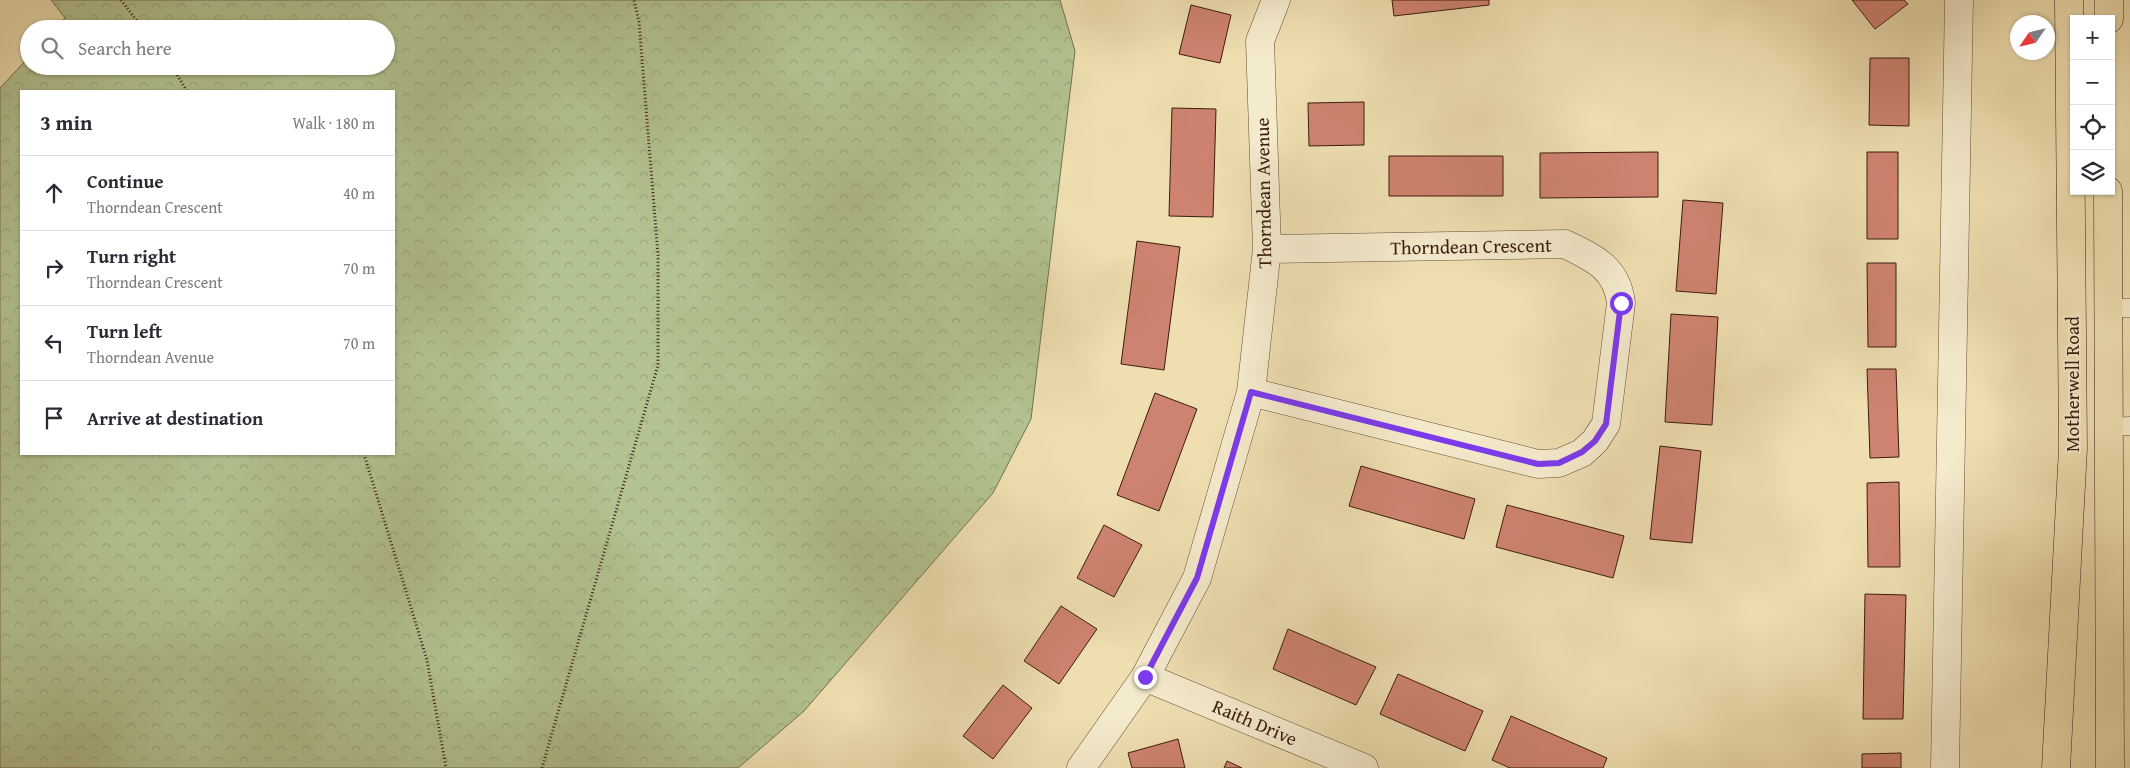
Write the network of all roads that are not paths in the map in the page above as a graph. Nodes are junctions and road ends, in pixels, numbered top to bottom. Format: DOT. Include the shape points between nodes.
graph roads {
  1 [pos="1276,0"];
  2 [pos="1959,0"];
  3 [pos="2069,0"];
  4 [pos="2109,0"];
  5 [pos="2109,15"];
  6 [pos="2108,195"];
  7 [pos="1267,249"];
  8 [pos="2119,308"];
  9 [pos="1251,392"];
  10 [pos="2120,427"];
  11 [pos="1145,677"];
  12 [pos="1081,768"];
  13 [pos="1364,768"];
  14 [pos="1945,768"];
  15 [pos="2056,768"];
  16 [pos="2110,768"];
  1 -- 7 [label="street, Thorndean Avenue" via="1260,41"];
  2 -- 14 [label="street"];
  3 -- 15 [label="main road, Motherwell Road" via="2073,448"];
  4 -- 5 [label="main road"];
  6 -- 8 [label="main road, Motherwell Road"];
  7 -- 9 [label="street, Thorndean Avenue"];
  7 -- 9 [label="street, Thorndean Crescent" via="1565,244 1594,258 1608,270 1619,286 1621,303 1606,424 1595,441 1582,452 1559,463 1538,464"];
  8 -- 10 [label="main road, Motherwell Road"];
  9 -- 11 [label="street, Thorndean Avenue" via="1197,578"];
  10 -- 16 [label="main road, Motherwell Road"];
  11 -- 12 [label="street, Thorndean Avenue"];
  11 -- 13 [label="street, Raith Drive"];
}
